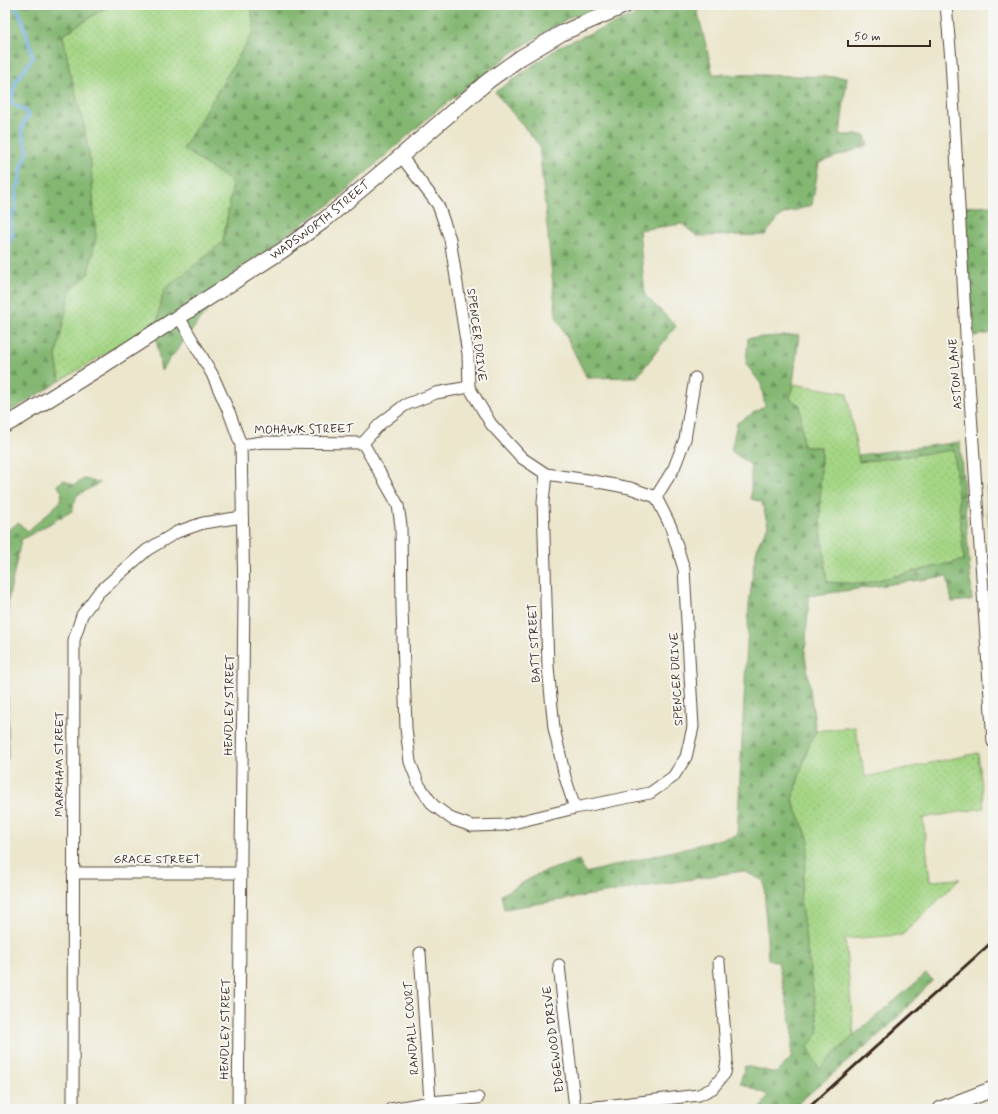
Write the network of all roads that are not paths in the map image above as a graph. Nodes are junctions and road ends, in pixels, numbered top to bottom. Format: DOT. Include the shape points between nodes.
graph roads {
  1 [pos="626,5"];
  2 [pos="946,5"];
  3 [pos="401,156"];
  4 [pos="179,317"];
  5 [pos="695,378"];
  6 [pos="469,387"];
  7 [pos="5,424"];
  8 [pos="363,443"];
  9 [pos="241,445"];
  10 [pos="546,474"];
  11 [pos="656,497"];
  12 [pos="242,517"];
  13 [pos="993,742"];
  14 [pos="575,808"];
  15 [pos="73,873"];
  16 [pos="240,873"];
  17 [pos="420,953"];
  18 [pos="719,962"];
  19 [pos="559,965"];
  20 [pos="993,1089"];
  21 [pos="478,1098"];
  22 [pos="430,1102"];
  23 [pos="73,1109"];
  24 [pos="238,1109"];
  25 [pos="390,1109"];
  26 [pos="575,1109"];
  27 [pos="579,1109"];
  28 [pos="941,1109"];
  1 -- 3 [label="street, WADSWORTH STREET" via="562,33 520,58 488,81"];
  2 -- 13 [label="street, ASTON LANE"];
  3 -- 4 [label="street, WADSWORTH STREET" via="322,222"];
  3 -- 6 [label="street, SPENCER DRIVE" via="438,205 450,240 468,354"];
  4 -- 7 [label="street, WADSWORTH STREET"];
  4 -- 9 [label="street, HENDLEY STREET" via="212,374"];
  5 -- 11 [label="street" via="685,439 674,468"];
  6 -- 8 [label="street, MOHAWK STREET" via="436,393 405,405 380,424"];
  6 -- 10 [label="street, SPENCER DRIVE" via="491,424 522,458"];
  8 -- 9 [label="street, MOHAWK STREET" via="263,442"];
  8 -- 14 [label="street, SPENCER DRIVE" via="398,505 401,526 406,728 410,762 419,785 433,805 452,819 472,826 505,825"];
  9 -- 12 [label="street, HENDLEY STREET"];
  10 -- 11 [label="street, SPENCER DRIVE" via="630,488"];
  10 -- 14 [label="street, BATT STREET" via="543,502 548,668 554,728"];
  11 -- 14 [label="street, SPENCER DRIVE" via="671,527 684,569 693,727 686,757 673,777 650,793"];
  12 -- 15 [label="street, MARKHAM STREET" via="203,523 177,532 147,550 99,592 82,615 74,640"];
  12 -- 16 [label="street, HENDLEY STREET" via="244,598"];
  15 -- 16 [label="street, GRACE STREET"];
  15 -- 23 [label="street, MARKHAM STREET"];
  16 -- 24 [label="street, HENDLEY STREET"];
  17 -- 22 [label="street, RANDALL COURT"];
  18 -- 27 [label="street" via="727,1060 725,1073 713,1088 699,1095"];
  19 -- 26 [label="street, EDGEWOOD DRIVE"];
  20 -- 28 [label="street"];
  21 -- 22 [label="street"];
  22 -- 25 [label="street"];
}
